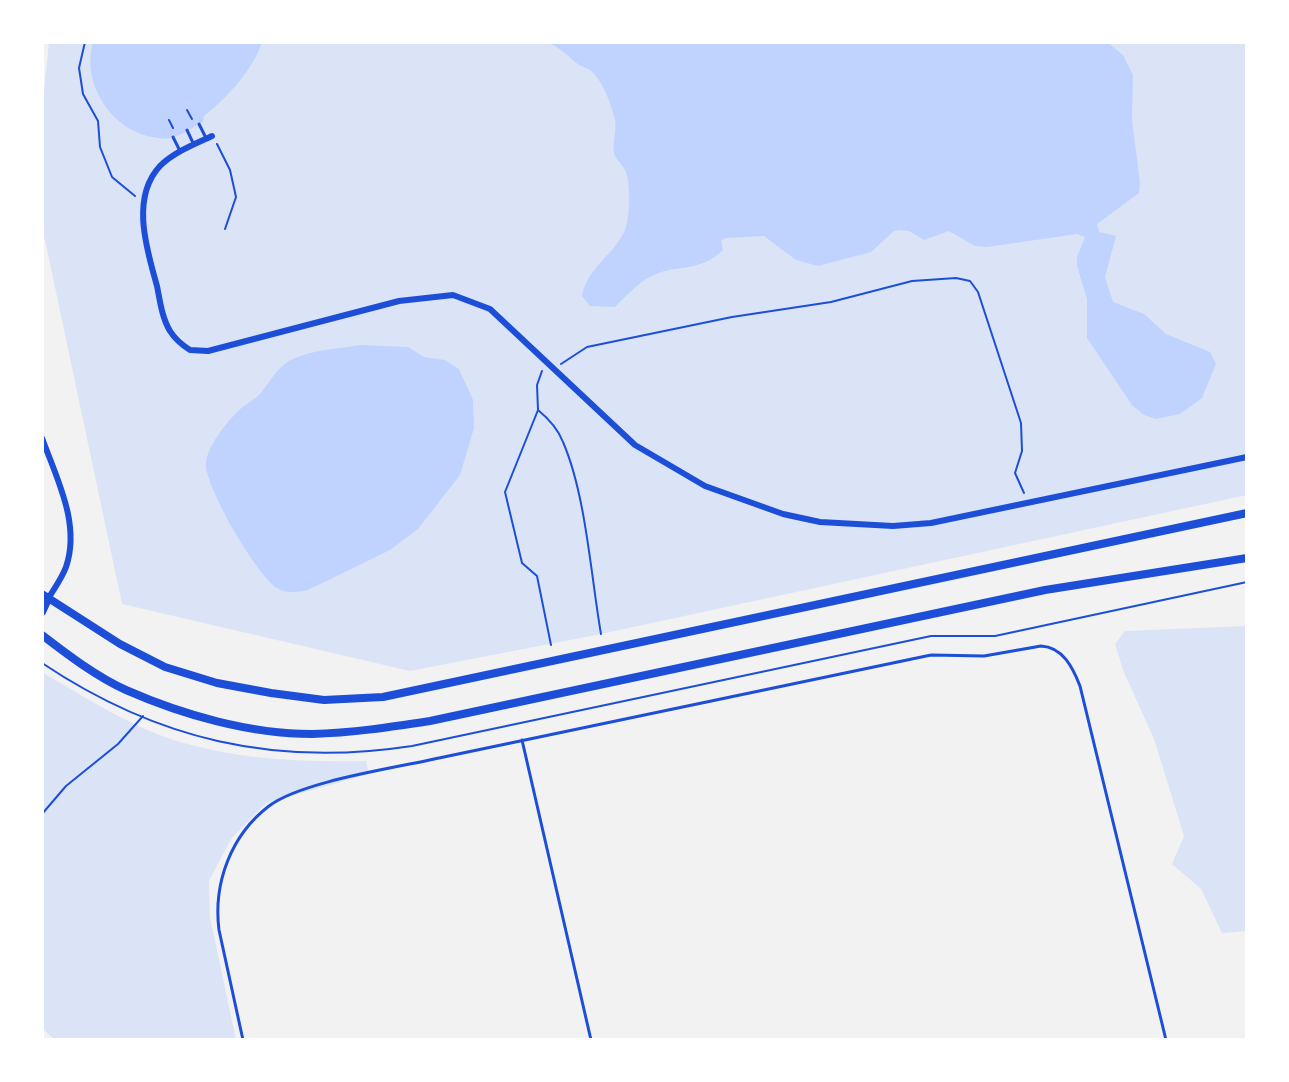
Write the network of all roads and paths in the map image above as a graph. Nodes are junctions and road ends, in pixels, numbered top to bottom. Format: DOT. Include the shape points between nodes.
graph roads {
  1 [pos="85,42"];
  2 [pos="199,124"];
  3 [pos="187,130"];
  4 [pos="173,137"];
  5 [pos="209,137"];
  6 [pos="194,145"];
  7 [pos="180,152"];
  8 [pos="144,204"];
  9 [pos="225,229"];
  10 [pos="545,362"];
  11 [pos="555,371"];
  12 [pos="538,410"];
  13 [pos="42,438"];
  14 [pos="1247,457"];
  15 [pos="1028,504"];
  16 [pos="1247,513"];
  17 [pos="1247,558"];
  18 [pos="45,596"];
  19 [pos="42,612"];
  20 [pos="600,634"];
  21 [pos="42,635"];
  22 [pos="551,645"];
  23 [pos="143,716"];
  24 [pos="522,740"];
  25 [pos="42,814"];
  26 [pos="243,1040"];
  27 [pos="591,1040"];
  28 [pos="1166,1040"];
  1 -- 8 [label="path" via="79,68 83,94 98,121 100,147 112,177"];
  2 -- 5 [label="lane"];
  3 -- 6 [label="lane"];
  4 -- 7 [label="lane"];
  5 -- 6 [label="street"];
  5 -- 9 [label="path" via="230,170 236,197"];
  6 -- 7 [label="street"];
  7 -- 8 [label="street" via="160,166 149,184"];
  8 -- 10 [label="street" via="147,248 164,314 170,331 190,350 208,351 399,301 453,296 490,309"];
  10 -- 11 [label="street"];
  10 -- 12 [label="path" via="537,386"];
  11 -- 15 [label="street" via="635,445 705,486 783,514 820,522 893,526 961,518"];
  11 -- 15 [label="path" via="587,347 732,317 831,302 912,281 970,281 978,292 1021,423 1022,451 1015,473"];
  12 -- 20 [label="path" via="551,421 563,441 575,478"];
  12 -- 22 [label="path" via="505,492 522,563 537,576"];
  13 -- 18 [label="street" via="72,537 66,567"];
  14 -- 15 [label="street"];
  16 -- 18 [label="main road" via="383,697 324,700 217,683 165,667 120,644"];
  17 -- 21 [label="main road" via="1045,590 371,731 310,734 250,727 191,714 124,689"];
  18 -- 19 [label="main road"];
  23 -- 25 [label="path" via="118,744 66,786"];
  24 -- 26 [label="lane" via="301,790 270,805 252,822 229,856 218,915"];
  24 -- 27 [label="lane"];
  24 -- 28 [label="lane" via="931,655 984,656 1016,648 1049,646 1070,662 1080,686"];
}
